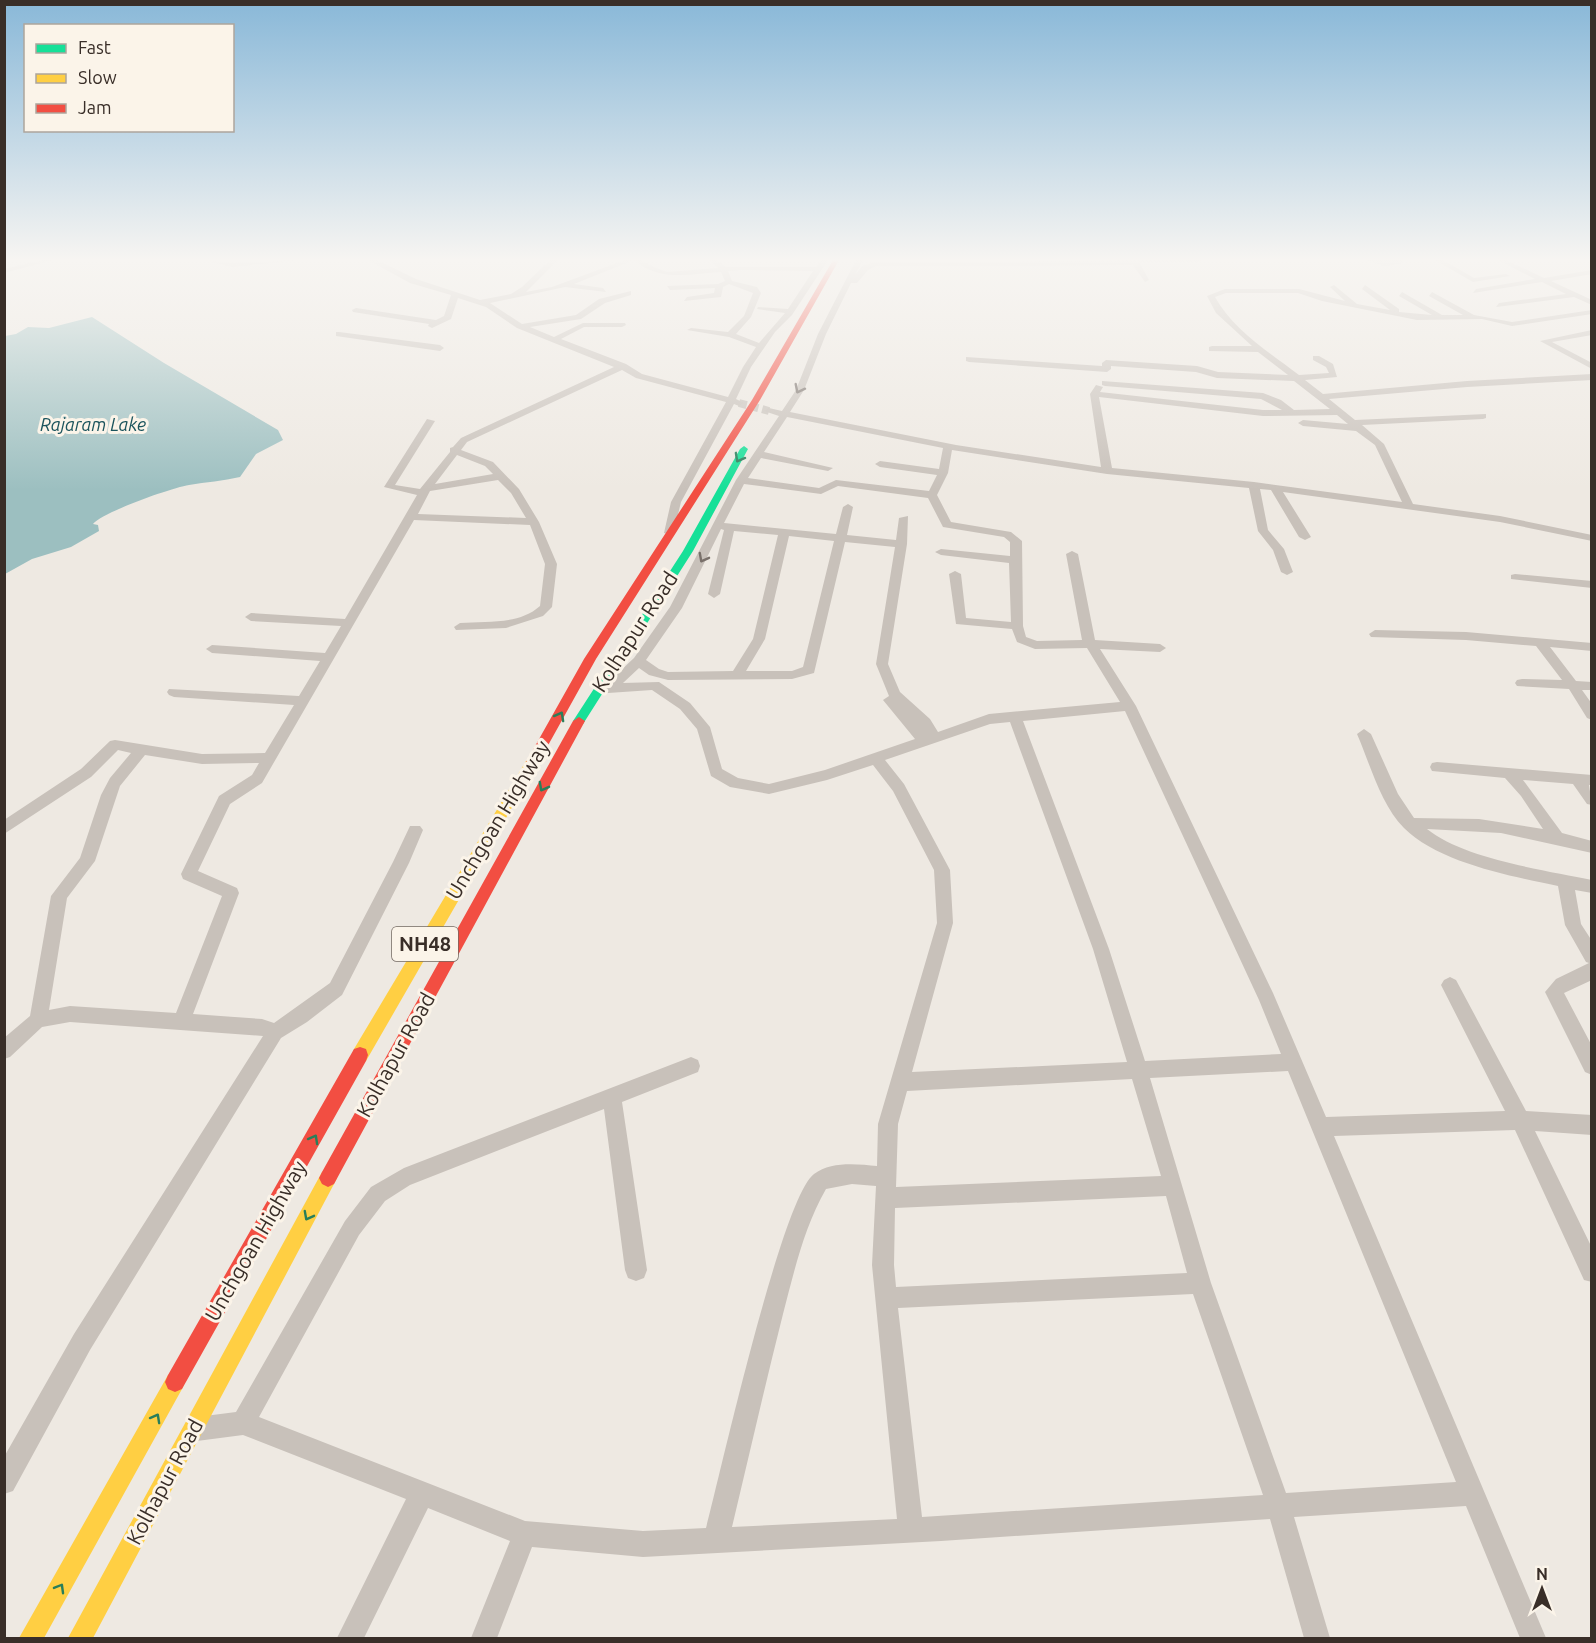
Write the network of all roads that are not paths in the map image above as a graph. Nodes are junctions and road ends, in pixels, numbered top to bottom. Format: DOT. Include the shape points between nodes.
graph roads {
  1 [pos="362,337"];
  2 [pos="545,337"];
  3 [pos="560,337"];
  4 [pos="735,337"];
  5 [pos="768,337"];
  6 [pos="793,337"];
  7 [pos="806,337"];
  8 [pos="821,337"];
  9 [pos="1247,337"];
  10 [pos="1567,337"];
  11 [pos="370,338"];
  12 [pos="553,340"];
  13 [pos="760,346"];
  14 [pos="440,348"];
  15 [pos="1212,349"];
  16 [pos="1260,349"];
  17 [pos="1316,358"];
  18 [pos="969,359"];
  19 [pos="1215,365"];
  20 [pos="623,366"];
  21 [pos="1234,366"];
  22 [pos="1283,367"];
  23 [pos="1592,367"];
  24 [pos="1107,369"];
  25 [pos="1240,376"];
  26 [pos="1592,377"];
  27 [pos="1297,378"];
  28 [pos="1104,383"];
  29 [pos="1094,394"];
  30 [pos="1323,398"];
  31 [pos="735,401"];
  32 [pos="770,411"];
  33 [pos="1342,412"];
  34 [pos="784,413"];
  35 [pos="1292,413"];
  36 [pos="1483,416"];
  37 [pos="430,421"];
  38 [pos="1303,423"];
  39 [pos="1358,425"];
  40 [pos="948,446"];
  41 [pos="453,450"];
  42 [pos="757,454"];
  43 [pos="880,464"];
  44 [pos="828,468"];
  45 [pos="1107,471"];
  46 [pos="943,473"];
  47 [pos="501,476"];
  48 [pos="741,480"];
  49 [pos="1254,485"];
  50 [pos="1275,488"];
  51 [pos="424,491"];
  52 [pos="932,495"];
  53 [pos="1409,506"];
  54 [pos="848,507"];
  55 [pos="411,517"];
  56 [pos="904,518"];
  57 [pos="534,522"];
  58 [pos="725,526"];
  59 [pos="784,533"];
  60 [pos="669,536"];
  61 [pos="1305,537"];
  62 [pos="839,538"];
  63 [pos="1592,538"];
  64 [pos="901,544"];
  65 [pos="941,552"];
  66 [pos="1072,554"];
  67 [pos="1015,560"];
  68 [pos="1287,572"];
  69 [pos="955,574"];
  70 [pos="1515,577"];
  71 [pos="1592,585"];
  72 [pos="714,594"];
  73 [pos="251,616"];
  74 [pos="349,623"];
  75 [pos="460,627"];
  76 [pos="1017,627"];
  77 [pos="1375,634"];
  78 [pos="1540,643"];
  79 [pos="1090,644"];
  80 [pos="1592,646"];
  81 [pos="1160,648"];
  82 [pos="212,649"];
  83 [pos="328,657"];
  84 [pos="635,665"];
  85 [pos="736,676"];
  86 [pos="1522,683"];
  87 [pos="654,685"];
  88 [pos="1573,686"];
  89 [pos="1592,686"];
  90 [pos="610,688"];
  91 [pos="174,692"];
  92 [pos="302,701"];
  93 [pos="1129,705"];
  94 [pos="584,711"];
  95 [pos="1592,715"];
  96 [pos="1015,716"];
  97 [pos="1364,734"];
  98 [pos="929,738"];
  99 [pos="142,749"];
  100 [pos="875,757"];
  101 [pos="269,758"];
  102 [pos="1437,767"];
  103 [pos="1509,772"];
  104 [pos="1584,780"];
  105 [pos="1592,800"];
  106 [pos="1409,824"];
  107 [pos="4,828"];
  108 [pos="415,830"];
  109 [pos="1557,838"];
  110 [pos="1592,847"];
  111 [pos="1565,880"];
  112 [pos="1592,887"];
  113 [pos="1592,957"];
  114 [pos="1592,970"];
  115 [pos="1449,985"];
  116 [pos="38,1020"];
  117 [pos="182,1020"];
  118 [pos="275,1032"];
  119 [pos="4,1051"];
  120 [pos="1293,1062"];
  121 [pos="691,1066"];
  122 [pos="1592,1066"];
  123 [pos="1138,1070"];
  124 [pos="900,1082"];
  125 [pos="612,1098"];
  126 [pos="1520,1120"];
  127 [pos="1592,1125"];
  128 [pos="1321,1127"];
  129 [pos="886,1176"];
  130 [pos="1174,1186"];
  131 [pos="885,1198"];
  132 [pos="636,1270"];
  133 [pos="1592,1272"];
  134 [pos="1200,1283"];
  135 [pos="886,1298"];
  136 [pos="243,1423"];
  137 [pos="194,1430"];
  138 [pos="4,1482"];
  139 [pos="422,1493"];
  140 [pos="1471,1493"];
  141 [pos="1278,1504"];
  142 [pos="911,1530"];
  143 [pos="525,1534"];
  144 [pos="716,1540"];
  145 [pos="31,1638"];
  146 [pos="80,1638"];
  147 [pos="350,1638"];
  148 [pos="484,1638"];
  149 [pos="1317,1638"];
  150 [pos="1533,1638"];
  1 -- 11 [label="street"];
  2 -- 12 [label="street"];
  3 -- 12 [label="street"];
  4 -- 13 [label="street"];
  5 -- 13 [label="street"];
  6 -- 60 [label="highway, Unchgoan Highway / NH48"];
  7 -- 94 [label="highway, Kolhapur Road / NH48, one-way" via="688,551"];
  8 -- 34 [label="street, one-way" via="800,390"];
  9 -- 16 [label="street"];
  10 -- 23 [label="street" via="1544,341"];
  11 -- 14 [label="street"];
  12 -- 20 [label="street"];
  13 -- 31 [label="street" via="747,366"];
  15 -- 16 [label="street"];
  16 -- 22 [label="street"];
  17 -- 27 [label="street" via="1330,366 1334,375"];
  18 -- 24 [label="street"];
  19 -- 21 [label="street"];
  20 -- 31 [label="street" via="639,376"];
  20 -- 41 [label="street" via="498,422"];
  21 -- 22 [label="street"];
  21 -- 25 [label="street"];
  22 -- 27 [label="street"];
  24 -- 25 [label="street" via="1106,363"];
  24 -- 28 [label="street" via="1108,381"];
  25 -- 27 [label="street"];
  26 -- 30 [label="street"];
  27 -- 30 [label="street"];
  28 -- 29 [label="street"];
  28 -- 35 [label="street" via="1272,399"];
  29 -- 35 [label="street"];
  29 -- 45 [label="street"];
  30 -- 33 [label="street"];
  31 -- 60 [label="street" via="676,501"];
  32 -- 34 [label="street"];
  33 -- 35 [label="street"];
  33 -- 39 [label="street"];
  34 -- 40 [label="street"];
  34 -- 42 [label="street"];
  36 -- 39 [label="street"];
  37 -- 51 [label="street" via="389,487"];
  38 -- 39 [label="street"];
  39 -- 53 [label="street" via="1379,444"];
  40 -- 45 [label="street"];
  40 -- 46 [label="street"];
  41 -- 47 [label="street" via="489,464"];
  41 -- 51 [label="street"];
  42 -- 44 [label="street"];
  42 -- 48 [label="street"];
  43 -- 46 [label="street"];
  45 -- 49 [label="street"];
  46 -- 52 [label="street"];
  47 -- 51 [label="street"];
  47 -- 57 [label="street"];
  48 -- 52 [label="street" via="821,491 836,483"];
  48 -- 58 [label="street"];
  49 -- 50 [label="street"];
  49 -- 68 [label="street" via="1263,531 1278,549"];
  50 -- 53 [label="street"];
  50 -- 61 [label="street"];
  51 -- 55 [label="street"];
  52 -- 67 [label="street" via="947,525 1012,537 1016,541"];
  53 -- 63 [label="street"];
  54 -- 62 [label="street"];
  55 -- 57 [label="street"];
  55 -- 74 [label="street"];
  56 -- 64 [label="street"];
  57 -- 75 [label="street" via="551,564 546,607 536,616 517,621"];
  58 -- 59 [label="street"];
  58 -- 72 [label="street"];
  58 -- 84 [label="street, one-way" via="676,608"];
  59 -- 62 [label="street"];
  59 -- 85 [label="street" via="759,639"];
  145 -- 60 [label="highway, Unchgoan Highway / NH48, one-way" via="371,1035 590,659"];
  62 -- 64 [label="street"];
  62 -- 85 [label="street" via="809,670 792,675"];
  64 -- 98 [label="street" via="882,656 889,699"];
  65 -- 67 [label="street"];
  66 -- 79 [label="street" via="1083,626"];
  67 -- 76 [label="street"];
  69 -- 76 [label="street" via="960,621"];
  70 -- 71 [label="street"];
  73 -- 74 [label="street"];
  74 -- 83 [label="street"];
  76 -- 79 [label="street" via="1020,639 1028,643"];
  77 -- 78 [label="street"];
  78 -- 80 [label="street"];
  78 -- 88 [label="street"];
  79 -- 81 [label="street"];
  79 -- 93 [label="street"];
  82 -- 83 [label="street"];
  83 -- 92 [label="street"];
  84 -- 85 [label="street" via="668,676"];
  84 -- 87 [label="street"];
  84 -- 90 [label="street"];
  86 -- 88 [label="street"];
  87 -- 90 [label="street"];
  87 -- 100 [label="street" via="685,706 703,727 716,772 735,783 770,789 827,775"];
  88 -- 89 [label="street"];
  88 -- 95 [label="street"];
  90 -- 94 [label="street"];
  91 -- 92 [label="street"];
  92 -- 101 [label="street"];
  93 -- 96 [label="street"];
  93 -- 120 [label="street"];
  94 -- 137 [label="highway, Kolhapur Road / NH48, one-way" via="213,1387"];
  96 -- 98 [label="street" via="989,718"];
  96 -- 123 [label="street" via="1101,950"];
  97 -- 106 [label="street"];
  98 -- 100 [label="street"];
  99 -- 101 [label="street" via="202,759"];
  99 -- 107 [label="street" via="115,745 86,773"];
  99 -- 116 [label="street" via="115,782 87,861 59,896"];
  100 -- 124 [label="street" via="898,788 942,870 945,923"];
  101 -- 117 [label="street" via="257,779 224,800 189,874 231,893"];
  102 -- 103 [label="street"];
  103 -- 104 [label="street"];
  103 -- 109 [label="street"];
  104 -- 105 [label="street"];
  106 -- 109 [label="street" via="1493,824"];
  106 -- 111 [label="street" via="1434,843 1468,856"];
  108 -- 118 [label="street" via="336,989"];
  109 -- 110 [label="street"];
  111 -- 112 [label="street"];
  111 -- 113 [label="street" via="1573,925"];
  114 -- 122 [label="street" via="1584,978 1559,984 1554,992"];
  115 -- 126 [label="street"];
  116 -- 117 [label="street" via="70,1014"];
  116 -- 119 [label="street"];
  117 -- 118 [label="street" via="262,1027"];
  118 -- 138 [label="street" via="82,1342"];
  120 -- 123 [label="street"];
  120 -- 128 [label="street"];
  121 -- 125 [label="street"];
  123 -- 124 [label="street"];
  123 -- 130 [label="street"];
  124 -- 129 [label="street" via="888,1124"];
  125 -- 132 [label="street"];
  125 -- 136 [label="street" via="404,1178 378,1194 352,1228"];
  126 -- 127 [label="street"];
  126 -- 128 [label="street"];
  126 -- 133 [label="street"];
  128 -- 140 [label="street"];
  129 -- 131 [label="street"];
  129 -- 144 [label="street" via="832,1176 819,1182 807,1200 776,1302"];
  130 -- 131 [label="street"];
  130 -- 134 [label="street"];
  131 -- 135 [label="street"];
  134 -- 135 [label="street"];
  134 -- 141 [label="street"];
  135 -- 142 [label="street"];
  136 -- 137 [label="street"];
  136 -- 139 [label="street"];
  137 -- 146 [label="highway, Kolhapur Road / NH48"];
  139 -- 143 [label="street"];
  139 -- 147 [label="street"];
  140 -- 141 [label="street"];
  140 -- 150 [label="street"];
  141 -- 142 [label="street"];
  141 -- 149 [label="street"];
  142 -- 144 [label="street"];
  143 -- 144 [label="street" via="643,1544"];
  143 -- 148 [label="street"];
}
